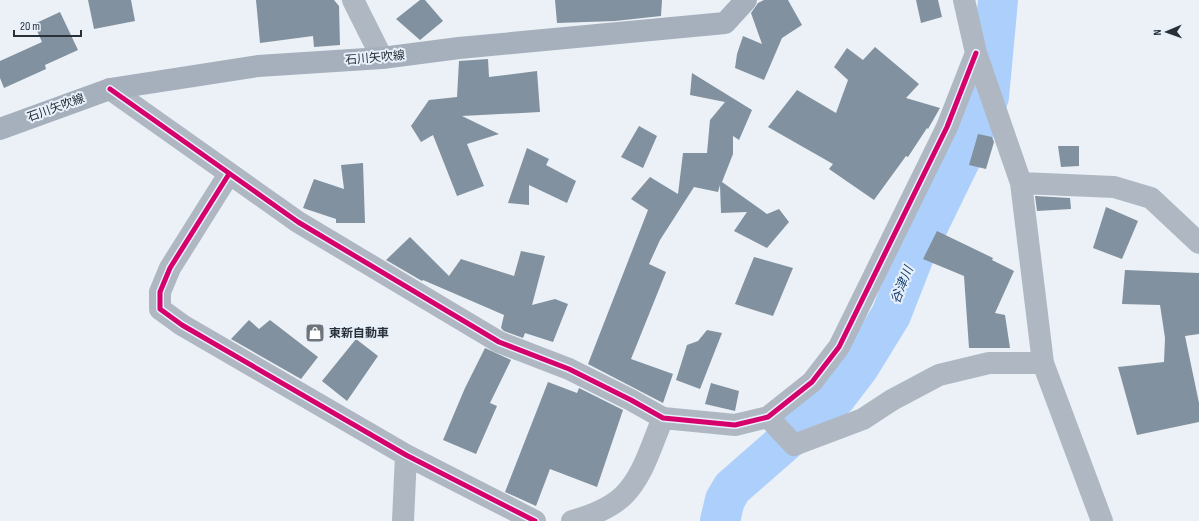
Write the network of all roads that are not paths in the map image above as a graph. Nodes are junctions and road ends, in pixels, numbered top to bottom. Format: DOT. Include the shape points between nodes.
graph roads {
  1 [pos="353,0"];
  2 [pos="746,0"];
  3 [pos="964,0"];
  4 [pos="977,54"];
  5 [pos="382,58"];
  6 [pos="110,89"];
  7 [pos="0,129"];
  8 [pos="229,174"];
  9 [pos="1019,176"];
  10 [pos="1199,243"];
  11 [pos="1043,363"];
  12 [pos="768,417"];
  13 [pos="663,418"];
  14 [pos="406,455"];
  15 [pos="403,521"];
  16 [pos="535,521"];
  17 [pos="572,521"];
  18 [pos="1102,521"];
  1 -- 5 [label="street"];
  2 -- 5 [label="main road, 石川矢吹線" via="725,23 459,48"];
  3 -- 4 [label="street"];
  4 -- 9 [label="street"];
  4 -- 12 [label="street" via="947,127 838,346 812,382"];
  5 -- 6 [label="main road, 石川矢吹線" via="258,66"];
  6 -- 7 [label="main road, 石川矢吹線"];
  6 -- 8 [label="street"];
  8 -- 13 [label="street" via="298,222 499,342 569,369"];
  8 -- 14 [label="street" via="170,268 160,292 160,308 182,325"];
  9 -- 10 [label="street" via="1114,187 1151,198"];
  9 -- 11 [label="street"];
  11 -- 12 [label="street" via="989,363 939,375 862,419 794,445"];
  11 -- 18 [label="street"];
  12 -- 13 [label="street" via="735,425"];
  13 -- 17 [label="street" via="640,472 624,495 595,514"];
  14 -- 15 [label="street"];
  14 -- 16 [label="street"];
}
